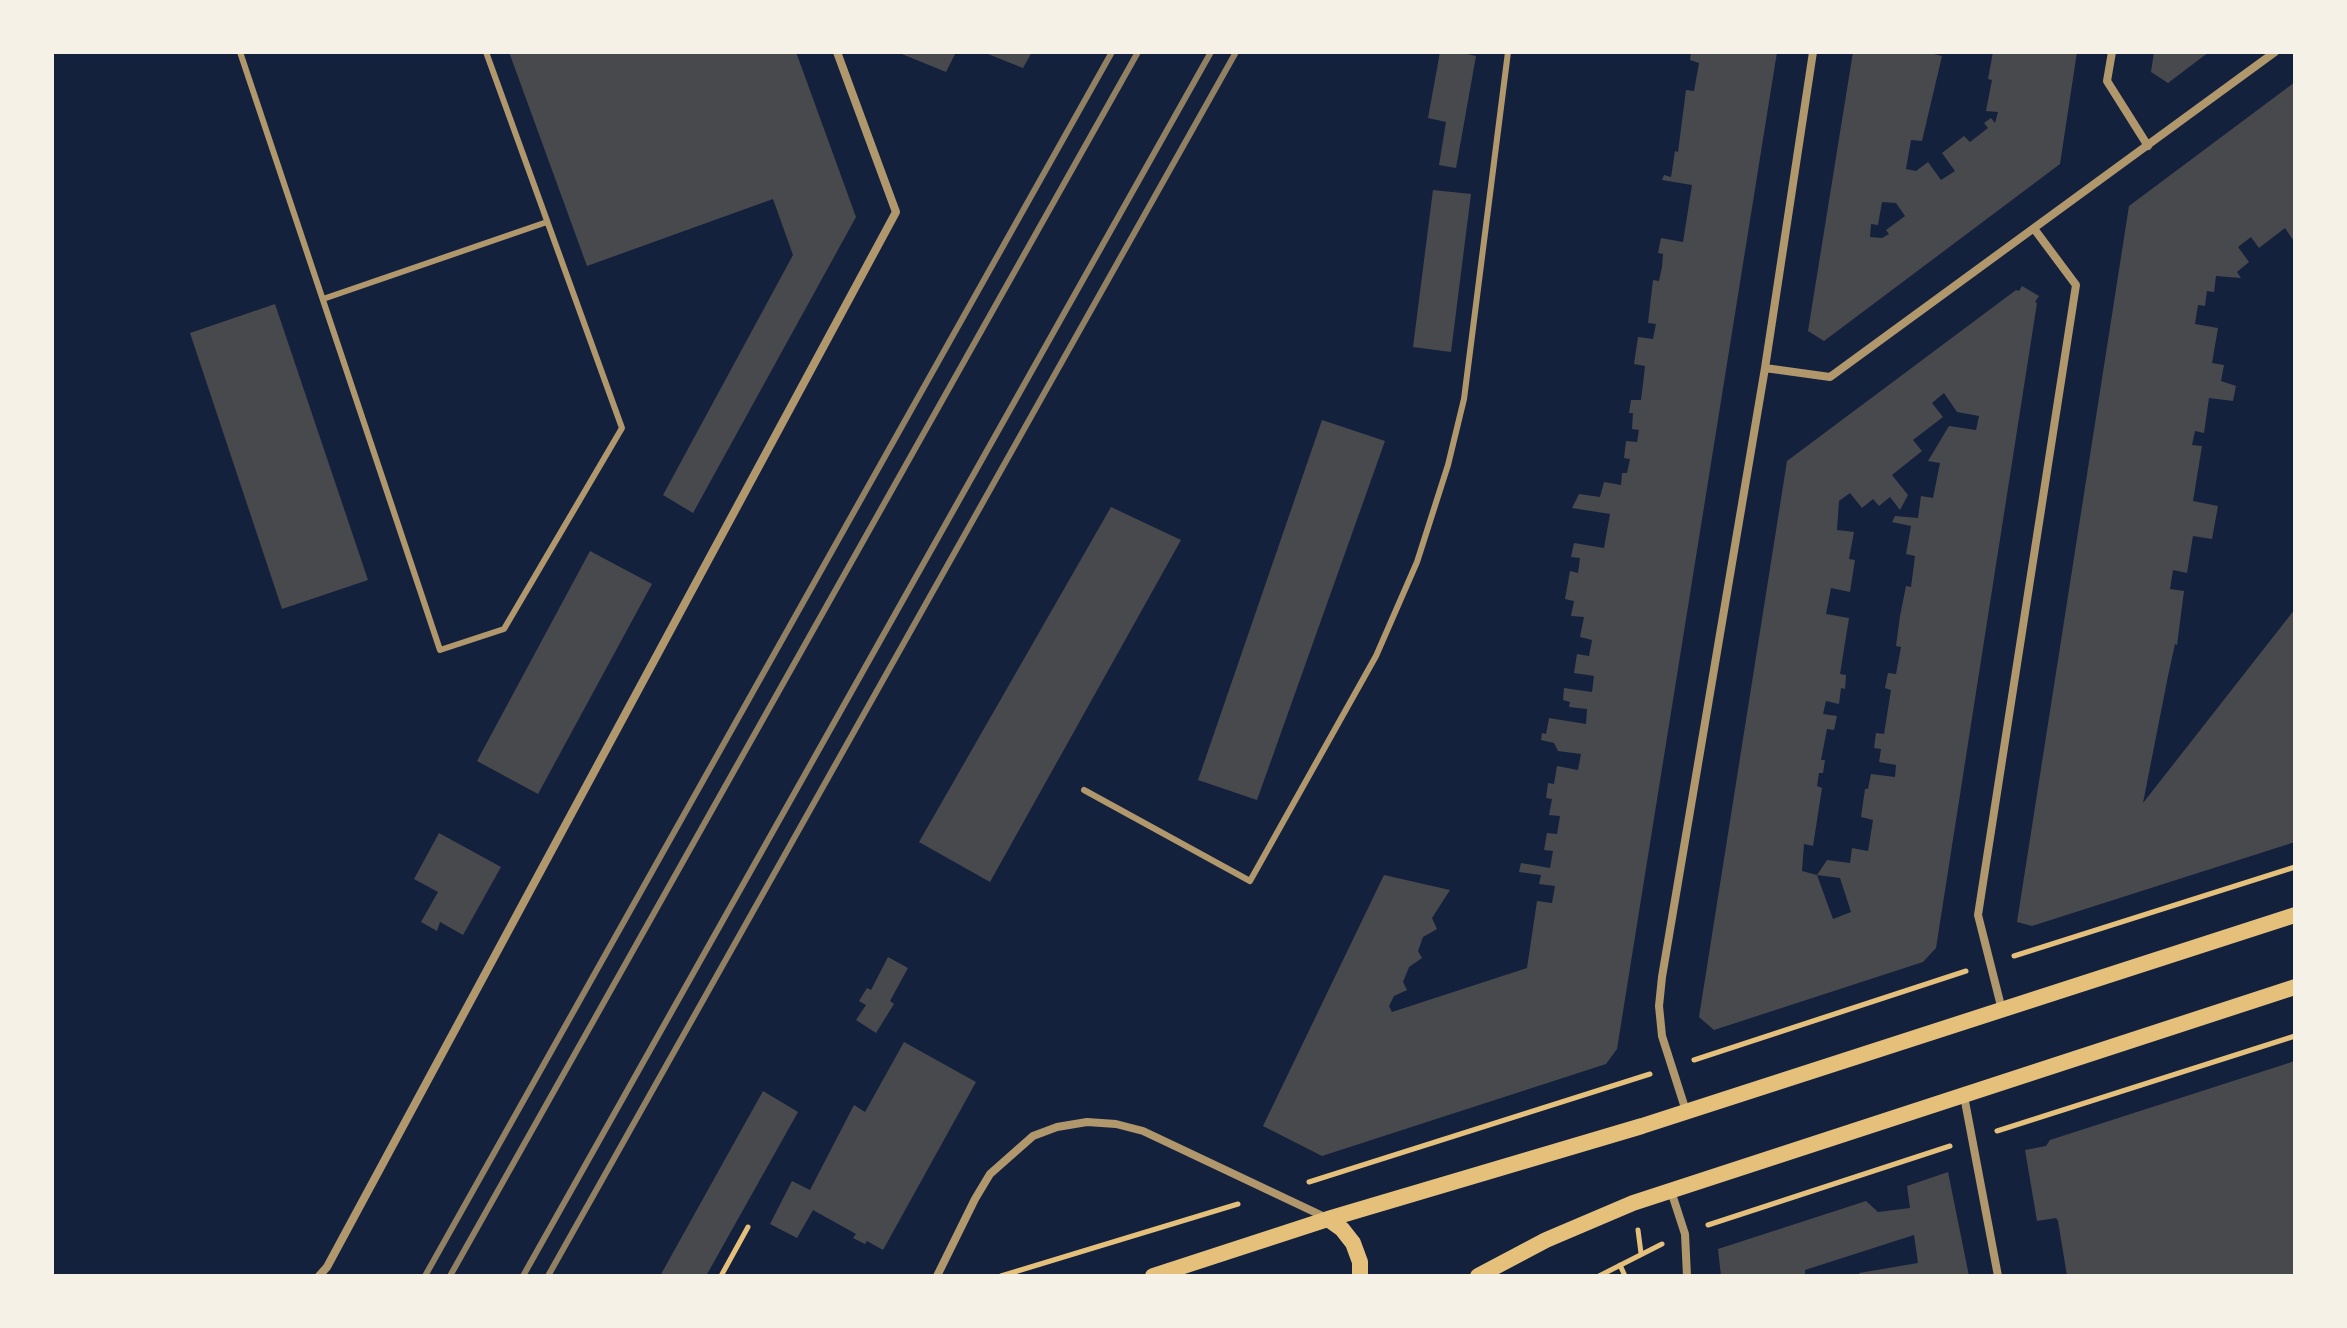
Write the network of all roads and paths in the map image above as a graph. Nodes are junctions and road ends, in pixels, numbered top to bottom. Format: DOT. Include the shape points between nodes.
graph roads {
  1 [pos="240,52"];
  2 [pos="486,52"];
  3 [pos="837,52"];
  4 [pos="1508,52"];
  5 [pos="1813,52"];
  6 [pos="2112,52"];
  7 [pos="2275,52"];
  8 [pos="2148,146"];
  9 [pos="547,222"];
  10 [pos="2035,230"];
  11 [pos="323,299"];
  12 [pos="1765,368"];
  13 [pos="1084,790"];
  14 [pos="2295,915"];
  15 [pos="2295,987"];
  16 [pos="2002,1010"];
  17 [pos="2295,1036"];
  18 [pos="1613,1085"];
  19 [pos="1964,1096"];
  20 [pos="1686,1111"];
  21 [pos="1621,1132"];
  22 [pos="1972,1139"];
  23 [pos="1671,1191"];
  24 [pos="1633,1203"];
  25 [pos="1328,1219"];
  26 [pos="748,1227"];
  27 [pos="1685,1234"];
  28 [pos="1641,1253"];
  29 [pos="1620,1265"];
  30 [pos="319,1276"];
  31 [pos="721,1276"];
  32 [pos="937,1276"];
  33 [pos="1153,1276"];
  34 [pos="1360,1276"];
  35 [pos="1478,1276"];
  36 [pos="1599,1276"];
  37 [pos="1625,1276"];
  38 [pos="1687,1276"];
  39 [pos="1998,1276"];
  1 -- 11 [label="lane"];
  2 -- 9 [label="lane"];
  3 -- 30 [label="street" via="896,212"];
  4 -- 13 [label="lane" via="1464,399 1448,465 1417,562 1376,656 1250,881"];
  5 -- 12 [label="street"];
  6 -- 8 [label="street" via="2107,81"];
  7 -- 8 [label="street"];
  8 -- 10 [label="street"];
  9 -- 11 [label="lane"];
  9 -- 11 [label="lane" via="622,428 504,629 440,650"];
  10 -- 12 [label="street" via="1830,377"];
  10 -- 16 [label="street" via="2076,285 1978,915"];
  12 -- 20 [label="street" via="1662,977 1662,1036"];
  14 -- 16 [label="main road"];
  15 -- 19 [label="main road"];
  16 -- 20 [label="main road"];
  17 -- 22 [label="path"];
  18 -- 21 [label="path"];
  19 -- 22 [label="street"];
  19 -- 23 [label="main road"];
  20 -- 21 [label="main road"];
  21 -- 25 [label="main road"];
  22 -- 27 [label="path"];
  22 -- 39 [label="street"];
  23 -- 24 [label="main road"];
  23 -- 27 [label="street"];
  24 -- 28 [label="path"];
  24 -- 35 [label="main road"];
  25 -- 32 [label="street" via="1143,1131 1087,1122 1033,1136 990,1174"];
  25 -- 33 [label="main road"];
  25 -- 34 [label="main road" via="1353,1243"];
  26 -- 31 [label="path"];
  27 -- 28 [label="path"];
  27 -- 38 [label="street"];
  28 -- 29 [label="path"];
  29 -- 36 [label="path"];
  29 -- 37 [label="path"];
}
